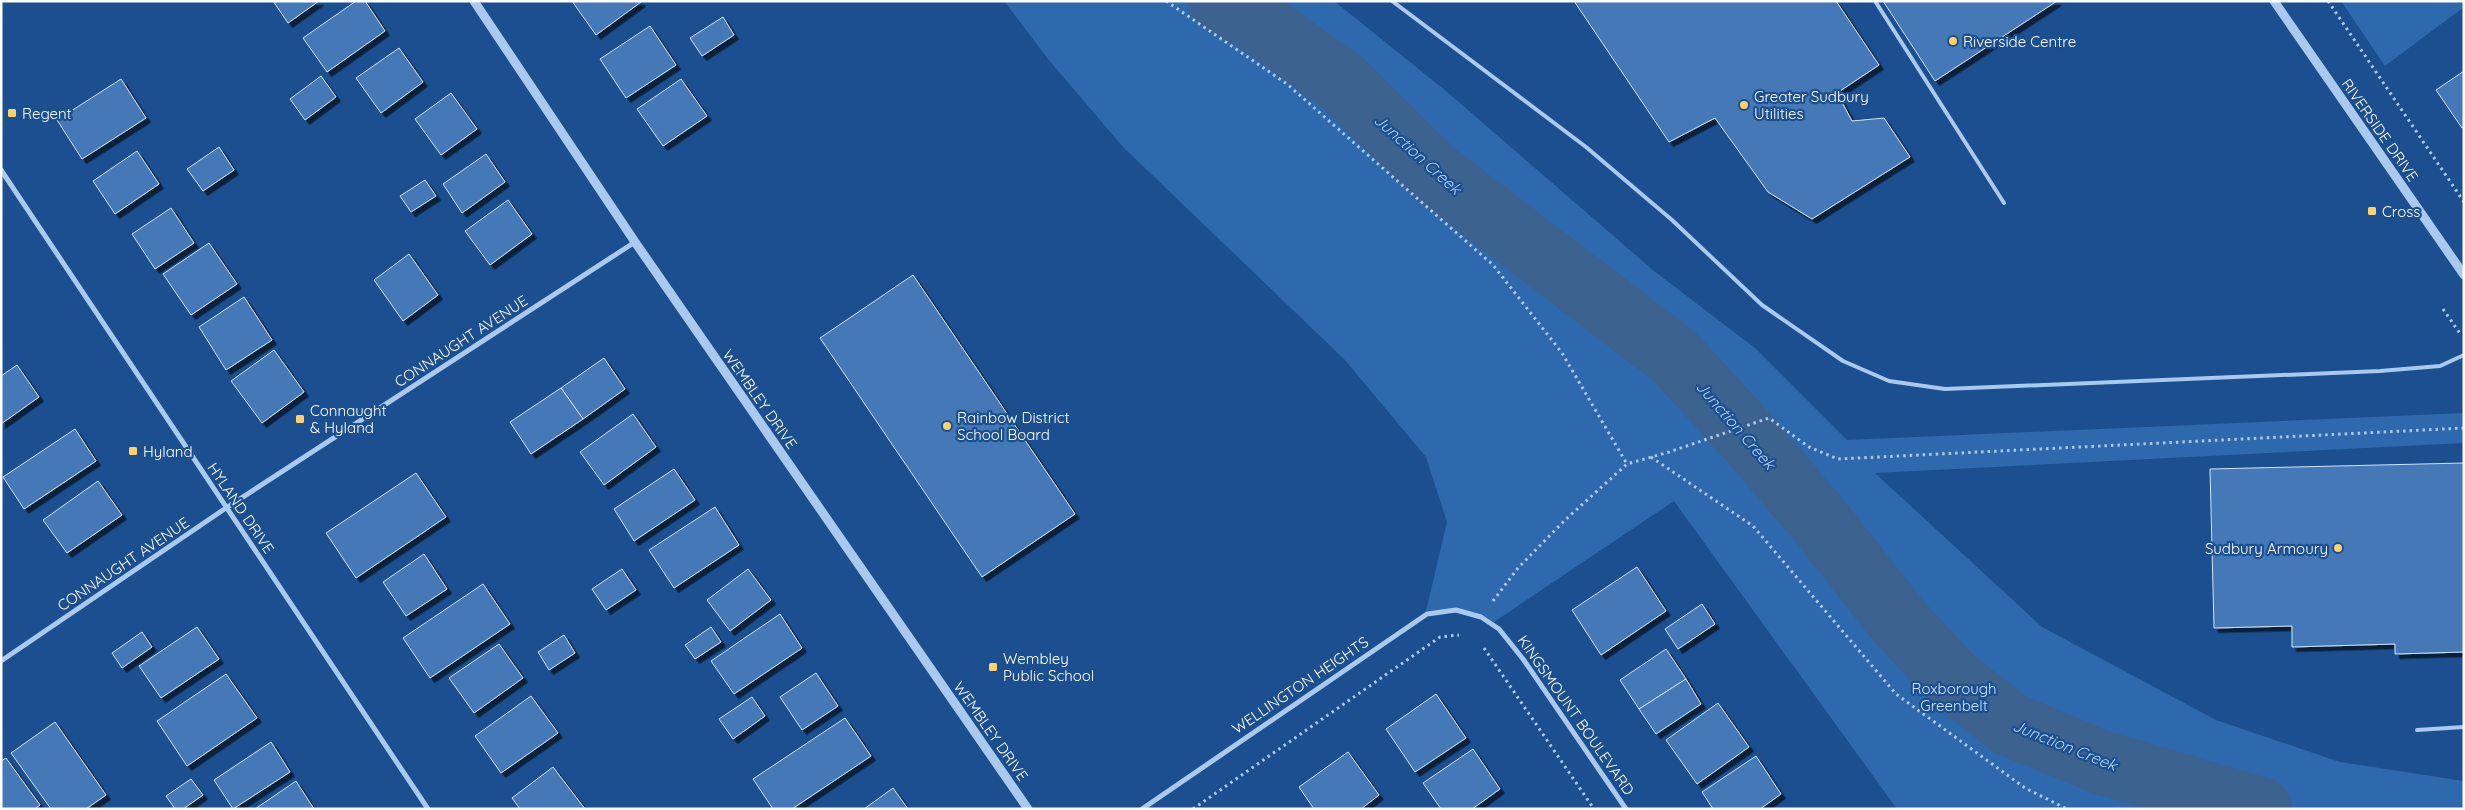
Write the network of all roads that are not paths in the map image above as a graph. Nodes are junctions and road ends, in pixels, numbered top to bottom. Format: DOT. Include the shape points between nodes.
graph roads {
  1 [pos="474,1"];
  2 [pos="1392,1"];
  3 [pos="1875,1"];
  4 [pos="2274,1"];
  5 [pos="1,170"];
  6 [pos="4,179"];
  7 [pos="2004,203"];
  8 [pos="635,242"];
  9 [pos="2464,275"];
  10 [pos="2464,355"];
  11 [pos="226,508"];
  12 [pos="1481,617"];
  13 [pos="1,661"];
  14 [pos="2464,727"];
  15 [pos="2417,730"];
  16 [pos="428,809"];
  17 [pos="1028,809"];
  18 [pos="1142,809"];
  19 [pos="1626,809"];
  1 -- 8 [label="street, WEMBLEY DRIVE"];
  2 -- 10 [label="lane" via="1586,147 1672,220 1762,304 1843,361 1889,381 1945,389 2380,371 2440,366"];
  3 -- 7 [label="lane"];
  4 -- 9 [label="street, RIVERSIDE DRIVE"];
  5 -- 6 [label="street, HYLAND DRIVE"];
  6 -- 11 [label="street, HYLAND DRIVE"];
  8 -- 11 [label="street, CONNAUGHT AVENUE"];
  8 -- 17 [label="street, WEMBLEY DRIVE"];
  11 -- 13 [label="street, CONNAUGHT AVENUE"];
  11 -- 16 [label="street, HYLAND DRIVE"];
  12 -- 18 [label="street, WELLINGTON HEIGHTS" via="1456,610 1427,614"];
  12 -- 19 [label="street, KINGSMOUNT BOULEVARD" via="1499,629 1523,659"];
  14 -- 15 [label="lane"];
}
